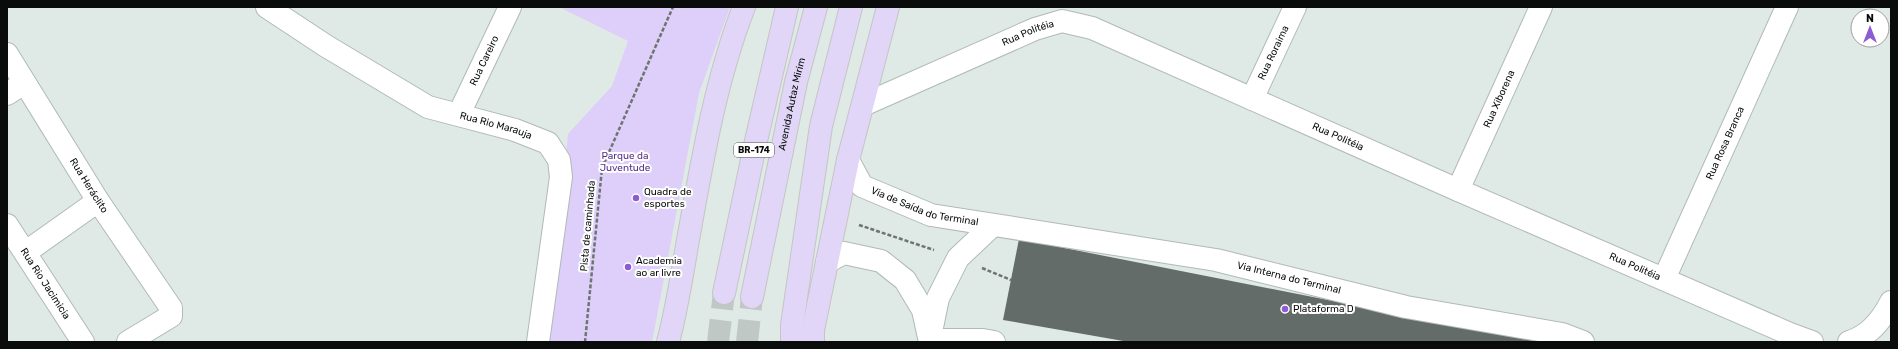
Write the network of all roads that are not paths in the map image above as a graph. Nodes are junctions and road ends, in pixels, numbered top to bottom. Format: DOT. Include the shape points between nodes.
graph roads {
  1 [pos="267,7"];
  2 [pos="510,7"];
  3 [pos="744,7"];
  4 [pos="787,7"];
  5 [pos="816,7"];
  6 [pos="851,7"];
  7 [pos="888,7"];
  8 [pos="1295,7"];
  9 [pos="1541,7"];
  10 [pos="1787,7"];
  11 [pos="1064,14"];
  12 [pos="7,54"];
  13 [pos="16,89"];
  14 [pos="1252,99"];
  15 [pos="863,105"];
  16 [pos="459,114"];
  17 [pos="848,160"];
  18 [pos="1458,190"];
  19 [pos="98,201"];
  20 [pos="7,225"];
  21 [pos="993,226"];
  22 [pos="26,252"];
  23 [pos="827,262"];
  24 [pos="1664,279"];
  25 [pos="724,293"];
  26 [pos="752,297"];
  27 [pos="1891,302"];
  28 [pos="669,339"];
  29 [pos="930,341"];
  30 [pos="83,342"];
  31 [pos="128,342"];
  32 [pos="538,342"];
  33 [pos="792,342"];
  34 [pos="813,342"];
  35 [pos="994,342"];
  36 [pos="1584,342"];
  37 [pos="1812,342"];
  38 [pos="1849,342"];
  1 -- 16 [label="street, Rua Rio Marauja" via="428,107"];
  2 -- 16 [label="street, Rua Careiro"];
  3 -- 28 [label="main road" via="721,73"];
  4 -- 25 [label="main road, BR-174"];
  5 -- 26 [label="main road, Avenida Autaz Mirim / BR-174" via="796,82"];
  6 -- 33 [label="main road" via="821,126 792,325"];
  7 -- 15 [label="main road"];
  8 -- 14 [label="street, Rua Roraima"];
  9 -- 18 [label="street, Rua Xiborena"];
  10 -- 24 [label="street, Rua Rosa Branca"];
  11 -- 14 [label="street, Rua Politéia"];
  11 -- 15 [label="street, Rua Politéia"];
  12 -- 13 [label="street, Rua Heráclito"];
  13 -- 19 [label="street, Rua Heráclito"];
  14 -- 18 [label="street, Rua Politéia"];
  15 -- 17 [label="main road"];
  16 -- 32 [label="street, Rua Rio Marauja" via="515,130 548,143 559,160 561,177"];
  17 -- 21 [label="street, Via de Saída do Terminal" via="862,186 931,215"];
  17 -- 23 [label="main road"];
  18 -- 24 [label="street, Rua Politéia"];
  19 -- 22 [label="street"];
  19 -- 31 [label="street, Rua Heráclito" via="171,308 171,316"];
  20 -- 22 [label="street, Rua Rio Jacimicia"];
  21 -- 29 [label="street" via="958,258 938,298"];
  21 -- 36 [label="street, Via Interna do Terminal" via="1216,260 1406,307 1562,334"];
  22 -- 30 [label="street, Rua Rio Jacimicia"];
  23 -- 29 [label="street" via="844,253 881,261 905,280 923,310"];
  23 -- 34 [label="main road" via="813,330"];
  24 -- 37 [label="street, Rua Politéia"];
  27 -- 38 [label="street" via="1883,317 1861,339"];
  29 -- 35 [label="street"];
}
